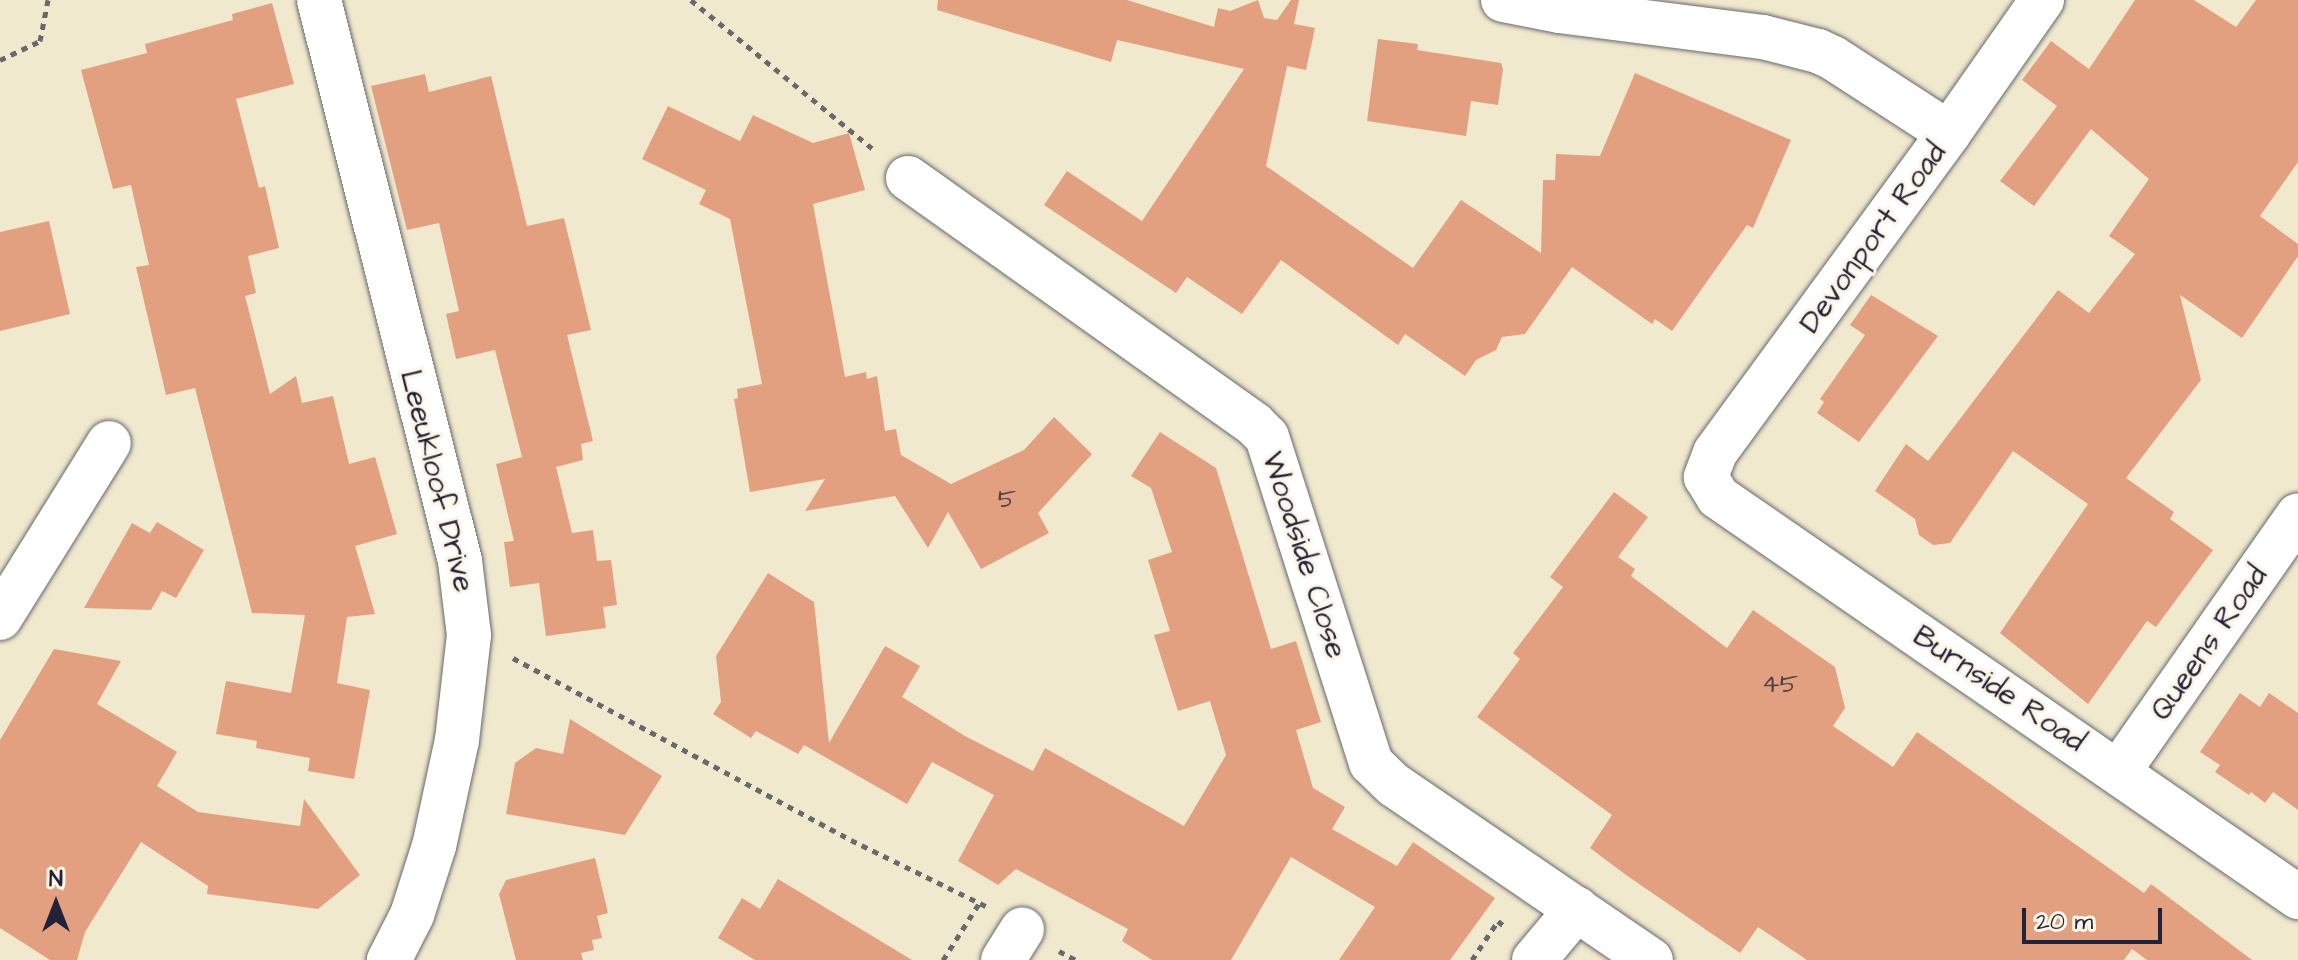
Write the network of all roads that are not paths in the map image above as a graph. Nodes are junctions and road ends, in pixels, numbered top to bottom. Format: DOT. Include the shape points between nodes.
graph roads {
  1 [pos="319,0"];
  2 [pos="1503,0"];
  3 [pos="2042,0"];
  4 [pos="1949,133"];
  5 [pos="908,178"];
  6 [pos="109,443"];
  7 [pos="1706,477"];
  8 [pos="2298,515"];
  9 [pos="0,618"];
  10 [pos="2119,771"];
  11 [pos="2298,897"];
  12 [pos="1577,909"];
  13 [pos="389,960"];
  14 [pos="1534,960"];
  15 [pos="1651,960"];
  1 -- 13 [label="street, Leeukloof Drive" via="460,561 469,635 457,740 434,846 412,915"];
  2 -- 4 [label="street" via="1763,37 1818,51"];
  3 -- 4 [label="street, Devonport Road"];
  4 -- 7 [label="street, Devonport Road" via="1715,453"];
  5 -- 12 [label="street, Woodside Close" via="1267,437 1371,763 1394,785"];
  6 -- 9 [label="street"];
  7 -- 10 [label="street, Burnside Road" via="1718,497"];
  8 -- 10 [label="street, Queens Road"];
  10 -- 11 [label="street, Burnside Road"];
  12 -- 14 [label="street"];
  12 -- 15 [label="street, Woodside Close"];
}
